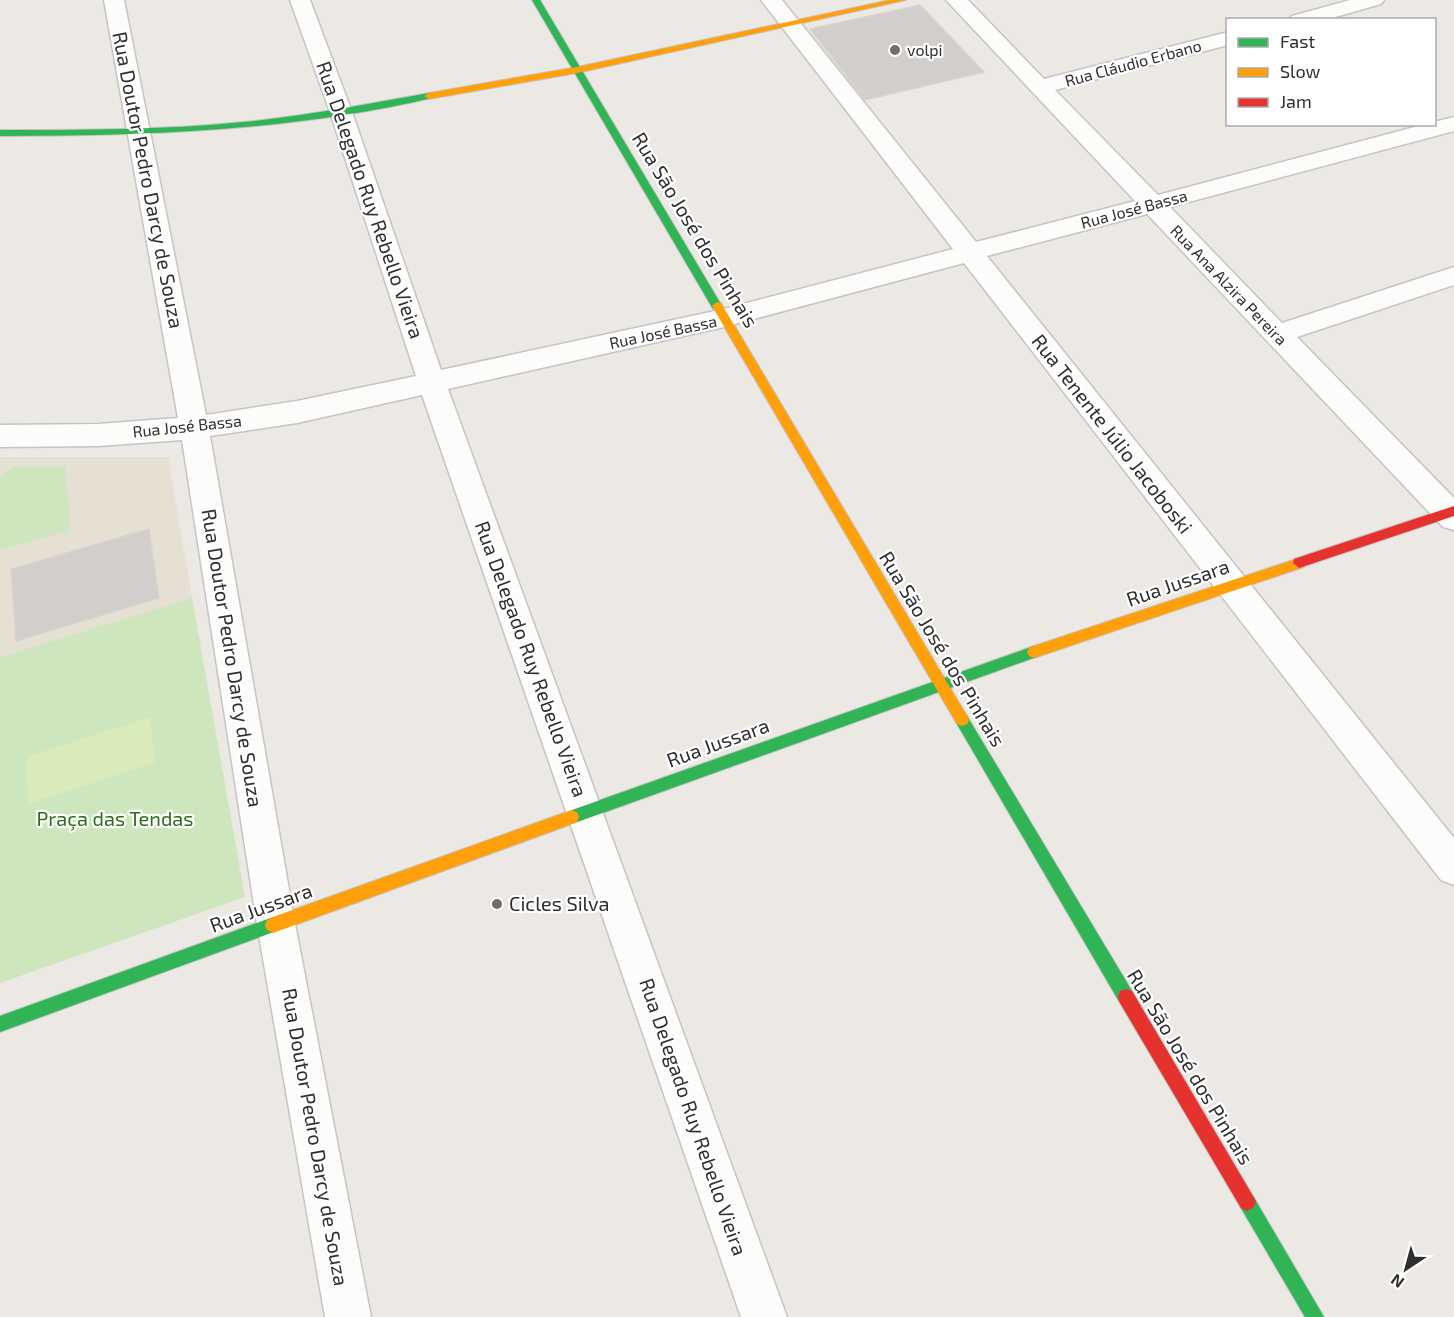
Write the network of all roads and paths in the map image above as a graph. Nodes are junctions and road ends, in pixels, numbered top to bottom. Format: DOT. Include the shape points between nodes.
graph roads {
  1 [pos="114,0"];
  2 [pos="300,0"];
  3 [pos="536,0"];
  4 [pos="771,0"];
  5 [pos="902,0"];
  6 [pos="956,0"];
  7 [pos="1374,0"];
  8 [pos="1306,18"];
  9 [pos="791,24"];
  10 [pos="1226,38"];
  11 [pos="577,70"];
  12 [pos="1039,87"];
  13 [pos="341,112"];
  14 [pos="1454,124"];
  15 [pos="139,132"];
  16 [pos="0,134"];
  17 [pos="1152,205"];
  18 [pos="970,253"];
  19 [pos="1454,276"];
  20 [pos="724,318"];
  21 [pos="1276,334"];
  22 [pos="432,382"];
  23 [pos="194,428"];
  24 [pos="0,436"];
  25 [pos="1452,514"];
  26 [pos="1232,586"];
  27 [pos="940,684"];
  28 [pos="586,812"];
  29 [pos="1454,867"];
  30 [pos="276,924"];
  31 [pos="0,1024"];
  32 [pos="348,1317"];
  33 [pos="764,1317"];
  34 [pos="1315,1317"];
  1 -- 15 [label="street, Rua Doutor Pedro Darcy de Souza"];
  2 -- 13 [label="street, Rua Delegado Ruy Rebello Vieira"];
  3 -- 11 [label="street, Rua São José dos Pinhais"];
  4 -- 9 [label="street, Rua Tenente Júlio Jacoboski"];
  5 -- 9 [label="street"];
  6 -- 12 [label="street, Rua Ana Alzira Pereira"];
  7 -- 8 [label="street"];
  9 -- 11 [label="street"];
  9 -- 18 [label="street, Rua Tenente Júlio Jacoboski"];
  10 -- 12 [label="street, Rua Cláudio Erbano"];
  11 -- 13 [label="street"];
  11 -- 20 [label="street, Rua São José dos Pinhais"];
  12 -- 17 [label="street, Rua Ana Alzira Pereira"];
  13 -- 15 [label="street" via="244,125"];
  13 -- 22 [label="street, Rua Delegado Ruy Rebello Vieira"];
  14 -- 17 [label="street, Rua José Bassa"];
  15 -- 16 [label="street"];
  15 -- 23 [label="street, Rua Doutor Pedro Darcy de Souza"];
  17 -- 18 [label="street, Rua José Bassa"];
  17 -- 21 [label="street, Rua Ana Alzira Pereira"];
  18 -- 20 [label="street, Rua José Bassa"];
  18 -- 26 [label="street, Rua Tenente Júlio Jacoboski"];
  19 -- 21 [label="street"];
  20 -- 22 [label="street, Rua José Bassa"];
  20 -- 27 [label="street, Rua São José dos Pinhais"];
  21 -- 25 [label="street, Rua Ana Alzira Pereira"];
  22 -- 23 [label="street, Rua José Bassa" via="297,412"];
  22 -- 28 [label="street, Rua Delegado Ruy Rebello Vieira"];
  23 -- 24 [label="street, Rua José Bassa" via="98,435"];
  23 -- 30 [label="street, Rua Doutor Pedro Darcy de Souza"];
  25 -- 26 [label="street, Rua Jussara"];
  26 -- 27 [label="street, Rua Jussara"];
  26 -- 29 [label="street, Rua Tenente Júlio Jacoboski"];
  27 -- 28 [label="street, Rua Jussara"];
  27 -- 34 [label="street, Rua São José dos Pinhais"];
  28 -- 30 [label="street, Rua Jussara"];
  28 -- 33 [label="street, Rua Delegado Ruy Rebello Vieira"];
  30 -- 31 [label="street, Rua Jussara"];
  30 -- 32 [label="street, Rua Doutor Pedro Darcy de Souza"];
}
